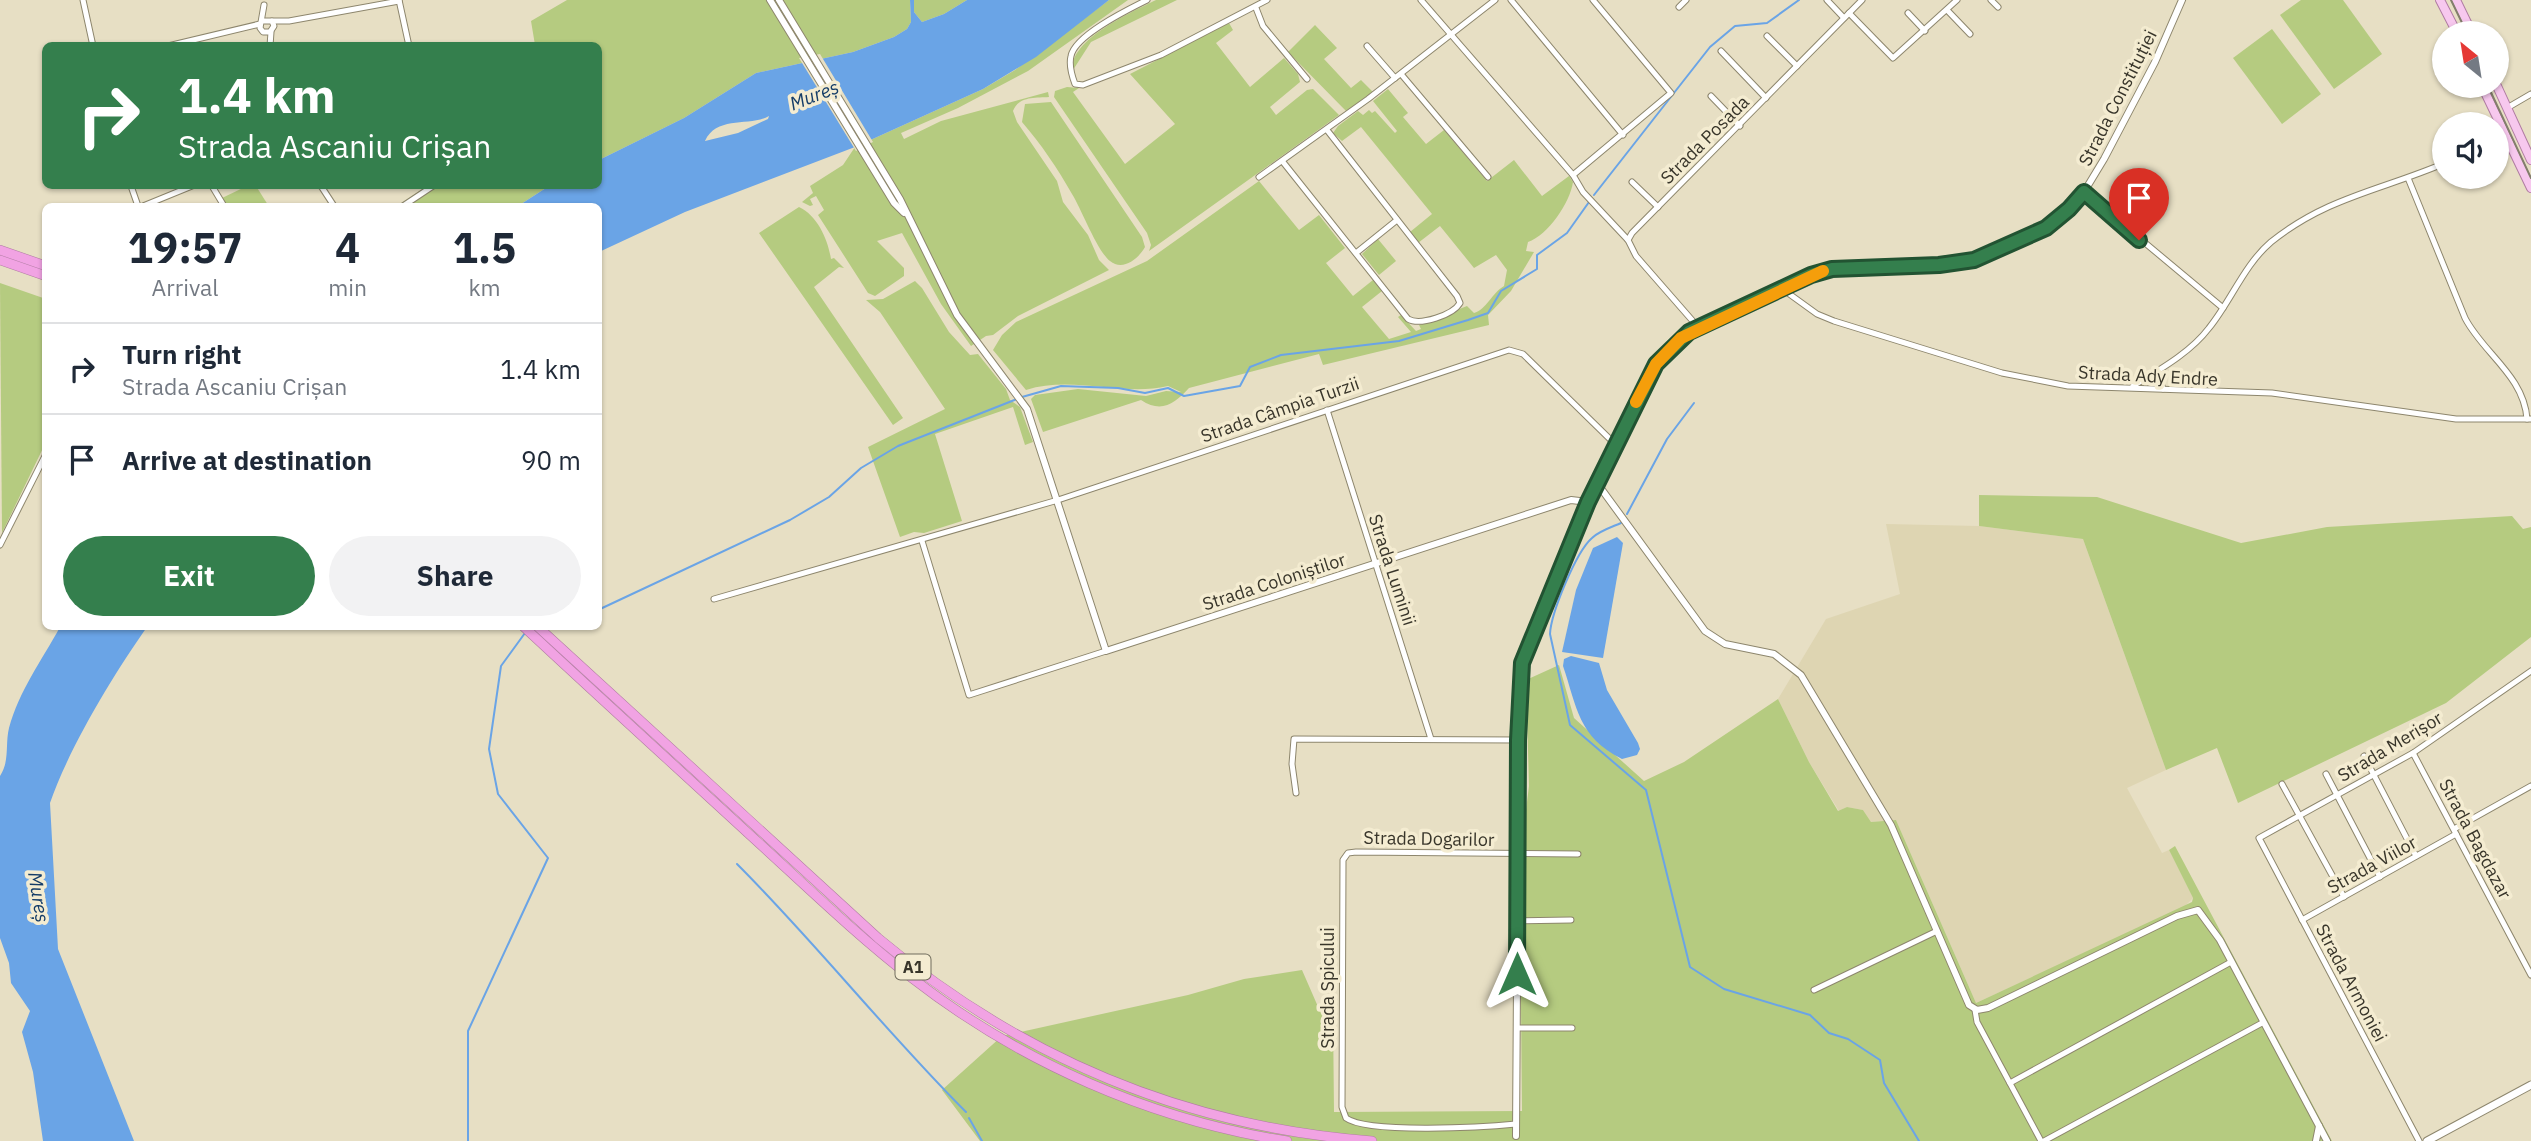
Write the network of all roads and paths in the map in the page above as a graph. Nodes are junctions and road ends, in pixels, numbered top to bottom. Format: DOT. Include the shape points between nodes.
graph roads {
  1 [pos="83,0"];
  2 [pos="399,0"];
  3 [pos="770,0"];
  4 [pos="779,0"];
  5 [pos="1147,0"];
  6 [pos="1267,0"];
  7 [pos="1421,0"];
  8 [pos="1495,0"];
  9 [pos="1510,0"];
  10 [pos="1593,0"];
  11 [pos="1686,0"];
  12 [pos="1827,0"];
  13 [pos="1863,0"];
  14 [pos="1957,0"];
  15 [pos="1991,0"];
  16 [pos="2182,0"];
  17 [pos="2440,0"];
  18 [pos="2456,0"];
  19 [pos="264,2"];
  20 [pos="1679,7"];
  21 [pos="1998,7"];
  22 [pos="1256,8"];
  23 [pos="1947,10"];
  24 [pos="1908,13"];
  25 [pos="1846,15"];
  26 [pos="271,20"];
  27 [pos="289,21"];
  28 [pos="2451,21"];
  29 [pos="2466,21"];
  30 [pos="261,22"];
  31 [pos="245,30"];
  32 [pos="273,30"];
  33 [pos="1925,31"];
  34 [pos="263,32"];
  35 [pos="1970,34"];
  36 [pos="1452,35"];
  37 [pos="1767,36"];
  38 [pos="92,42"];
  39 [pos="183,42"];
  40 [pos="268,42"];
  41 [pos="271,42"];
  42 [pos="408,42"];
  43 [pos="1367,46"];
  44 [pos="1721,51"];
  45 [pos="1797,66"];
  46 [pos="1401,74"];
  47 [pos="1395,78"];
  48 [pos="1307,79"];
  49 [pos="2531,94"];
  50 [pos="1711,96"];
  51 [pos="1766,98"];
  52 [pos="2502,98"];
  53 [pos="2507,108"];
  54 [pos="1740,126"];
  55 [pos="1327,130"];
  56 [pos="1623,135"];
  57 [pos="2509,141"];
  58 [pos="2531,160"];
  59 [pos="1283,162"];
  60 [pos="2432,168"];
  61 [pos="1573,176"];
  62 [pos="1259,177"];
  63 [pos="1488,177"];
  64 [pos="2408,178"];
  65 [pos="1632,182"];
  66 [pos="2531,188"];
  67 [pos="185,189"];
  68 [pos="428,189"];
  69 [pos="2084,192"];
  70 [pos="897,201"];
  71 [pos="150,203"];
  72 [pos="408,203"];
  73 [pos="1658,207"];
  74 [pos="1396,220"];
  75 [pos="1628,240"];
  76 [pos="0,250"];
  77 [pos="1356,253"];
  78 [pos="0,260"];
  79 [pos="42,265"];
  80 [pos="42,275"];
  81 [pos="1781,288"];
  82 [pos="2223,308"];
  83 [pos="1698,327"];
  84 [pos="2157,371"];
  85 [pos="2133,386"];
  86 [pos="2163,389"];
  87 [pos="1326,410"];
  88 [pos="2529,419"];
  89 [pos="1616,446"];
  90 [pos="42,462"];
  91 [pos="1597,483"];
  92 [pos="1058,499"];
  93 [pos="1588,502"];
  94 [pos="922,541"];
  95 [pos="0,545"];
  96 [pos="1375,564"];
  97 [pos="714,599"];
  98 [pos="539,633"];
  99 [pos="1106,651"];
  100 [pos="2531,671"];
  101 [pos="1431,740"];
  102 [pos="1518,740"];
  103 [pos="2413,753"];
  104 [pos="2364,756"];
  105 [pos="2326,774"];
  106 [pos="2373,774"];
  107 [pos="2282,784"];
  108 [pos="2531,786"];
  109 [pos="1296,793"];
  110 [pos="2337,796"];
  111 [pos="2300,816"];
  112 [pos="2455,832"];
  113 [pos="2259,838"];
  114 [pos="1517,854"];
  115 [pos="1578,854"];
  116 [pos="2416,856"];
  117 [pos="1343,857"];
  118 [pos="2380,877"];
  119 [pos="2344,897"];
  120 [pos="1572,920"];
  121 [pos="2302,920"];
  122 [pos="1517,921"];
  123 [pos="1937,932"];
  124 [pos="2231,961"];
  125 [pos="2531,975"];
  126 [pos="1814,990"];
  127 [pos="1975,1010"];
  128 [pos="2262,1023"];
  129 [pos="1517,1028"];
  130 [pos="1572,1028"];
  131 [pos="2010,1083"];
  132 [pos="2531,1085"];
  133 [pos="1516,1124"];
  134 [pos="2319,1126"];
  135 [pos="1516,1136"];
  136 [pos="2317,1140"];
  137 [pos="1287,1141"];
  138 [pos="1371,1141"];
  139 [pos="2043,1141"];
  140 [pos="2327,1141"];
  141 [pos="2419,1141"];
  142 [pos="2427,1141"];
  1 -- 38 [label="street"];
  2 -- 27 [label="street"];
  2 -- 42 [label="street"];
  3 -- 70 [label="street"];
  4 -- 70 [label="street"];
  5 -- 22 [label="street" via="1080,43 1071,56 1073,78 1083,85 1127,70"];
  6 -- 22 [label="street"];
  7 -- 36 [label="street"];
  8 -- 36 [label="street"];
  9 -- 56 [label="street"];
  10 -- 56 [label="street" via="1671,93"];
  11 -- 20 [label="street"];
  12 -- 25 [label="street"];
  13 -- 25 [label="street, Strada Posada"];
  14 -- 23 [label="street"];
  15 -- 21 [label="street"];
  16 -- 69 [label="street, Strada Constituției" via="2155,62"];
  17 -- 28 [label="main road"];
  18 -- 29 [label="main road"];
  19 -- 26 [label="street"];
  19 -- 30 [label="street"];
  22 -- 48 [label="street" via="1263,26"];
  23 -- 33 [label="street"];
  23 -- 35 [label="street"];
  24 -- 33 [label="street"];
  25 -- 33 [label="street" via="1891,57 1896,58"];
  25 -- 45 [label="street, Strada Posada"];
  26 -- 27 [label="street"];
  26 -- 30 [label="street"];
  26 -- 32 [label="street"];
  27 -- 32 [label="street"];
  30 -- 31 [label="street"];
  30 -- 34 [label="street"];
  31 -- 34 [label="street"];
  31 -- 39 [label="street"];
  32 -- 34 [label="street"];
  32 -- 41 [label="street"];
  34 -- 40 [label="street"];
  36 -- 46 [label="street"];
  36 -- 61 [label="street"];
  37 -- 45 [label="street"];
  43 -- 47 [label="street"];
  44 -- 51 [label="street"];
  45 -- 51 [label="street, Strada Posada"];
  46 -- 47 [label="street"];
  46 -- 63 [label="street"];
  47 -- 55 [label="street"];
  49 -- 53 [label="street"];
  50 -- 54 [label="street"];
  51 -- 54 [label="street, Strada Posada"];
  52 -- 53 [label="main road"];
  53 -- 58 [label="main road"];
  54 -- 73 [label="street, Strada Posada"];
  55 -- 59 [label="street"];
  55 -- 74 [label="street"];
  56 -- 61 [label="street"];
  57 -- 66 [label="main road"];
  59 -- 62 [label="street"];
  59 -- 77 [label="street"];
  60 -- 64 [label="street"];
  61 -- 75 [label="street"];
  64 -- 82 [label="street" via="2343,198 2272,242 2256,257"];
  64 -- 88 [label="street" via="2465,318 2501,362 2522,396"];
  65 -- 73 [label="street"];
  67 -- 71 [label="street"];
  68 -- 72 [label="street"];
  69 -- 81 [label="street, Strada Constituției" via="2046,228 1984,257 1939,265 1832,269"];
  69 -- 82 [label="street"];
  70 -- 92 [label="street" via="957,315 1023,401"];
  73 -- 75 [label="street, Strada Posada"];
  74 -- 77 [label="street"];
  74 -- 77 [label="street" via="1457,296 1458,307 1411,321"];
  75 -- 83 [label="street" via="1636,256"];
  76 -- 79 [label="highway"];
  78 -- 80 [label="highway"];
  81 -- 83 [label="street, Strada Constituției"];
  81 -- 85 [label="street, Strada Ady Endre" via="1834,321 2002,373 2068,386"];
  82 -- 84 [label="street" via="2197,341"];
  83 -- 89 [label="street, Strada Constituției" via="1656,364"];
  84 -- 85 [label="street"];
  84 -- 86 [label="street"];
  85 -- 86 [label="street, Strada Ady Endre"];
  86 -- 88 [label="street, Strada Ady Endre" via="2272,393 2456,419"];
  87 -- 89 [label="street, Strada Câmpia Turzii" via="1485,357 1517,351"];
  87 -- 92 [label="street, Strada Câmpia Turzii"];
  87 -- 96 [label="street, Strada Luminii"];
  89 -- 91 [label="street, Strada Constituției"];
  90 -- 95 [label="street"];
  91 -- 93 [label="street, Strada Constituției"];
  91 -- 123 [label="street" via="1705,631 1725,644 1774,653 1801,675 1891,825"];
  92 -- 94 [label="street, Strada Câmpia Turzii"];
  92 -- 99 [label="street"];
  93 -- 96 [label="street, Strada Coloniștilor" via="1571,500"];
  93 -- 102 [label="street, Strada Constituției" via="1522,663"];
  94 -- 97 [label="street, Strada Câmpia Turzii" via="914,539"];
  94 -- 99 [label="street, Strada Coloniștilor" via="969,695"];
  96 -- 99 [label="street, Strada Coloniștilor"];
  96 -- 101 [label="street, Strada Luminii"];
  98 -- 137 [label="highway, A1" via="857,933 956,1010 1035,1057 1116,1094 1191,1120"];
  98 -- 138 [label="highway, A1" via="878,938 939,987 997,1025 1091,1074 1178,1106 1283,1131"];
  100 -- 103 [label="street, Strada Merișor"];
  101 -- 102 [label="street"];
  101 -- 109 [label="street" via="1293,740"];
  102 -- 114 [label="street, Strada Constituției"];
  103 -- 106 [label="street, Strada Merișor"];
  103 -- 112 [label="street, Strada Bagdazar"];
  104 -- 106 [label="street"];
  105 -- 110 [label="street"];
  106 -- 110 [label="street, Strada Merișor"];
  106 -- 116 [label="street"];
  107 -- 111 [label="street"];
  108 -- 112 [label="street, Strada Viilor"];
  110 -- 111 [label="street, Strada Merișor"];
  110 -- 118 [label="street"];
  111 -- 113 [label="street, Strada Merișor"];
  111 -- 119 [label="street"];
  112 -- 116 [label="street, Strada Viilor"];
  112 -- 125 [label="street, Strada Bagdazar"];
  113 -- 121 [label="street, Strada Armoniei"];
  114 -- 115 [label="street, Strada Dogarilor"];
  114 -- 117 [label="street, Strada Dogarilor" via="1356,852"];
  114 -- 122 [label="street, Strada Constituției"];
  116 -- 118 [label="street, Strada Viilor"];
  117 -- 133 [label="street, Strada Spicului" via="1342,1107 1346,1118 1354,1123 1391,1126"];
  118 -- 119 [label="street, Strada Viilor"];
  119 -- 121 [label="street, Strada Viilor"];
  120 -- 122 [label="street"];
  121 -- 141 [label="street, Strada Armoniei"];
  122 -- 129 [label="street, Strada Constituției"];
  123 -- 126 [label="street"];
  123 -- 127 [label="street" via="1966,1000"];
  124 -- 127 [label="street" via="2204,914 2191,910 1988,1008"];
  124 -- 128 [label="street"];
  124 -- 131 [label="street"];
  127 -- 131 [label="street" via="1976,1022"];
  128 -- 134 [label="street"];
  128 -- 139 [label="street"];
  129 -- 130 [label="street"];
  129 -- 133 [label="street, Strada Constituției"];
  131 -- 139 [label="street"];
  132 -- 142 [label="main road"];
  133 -- 135 [label="street, Strada Constituției"];
  134 -- 136 [label="street"];
  134 -- 140 [label="street"];
}
